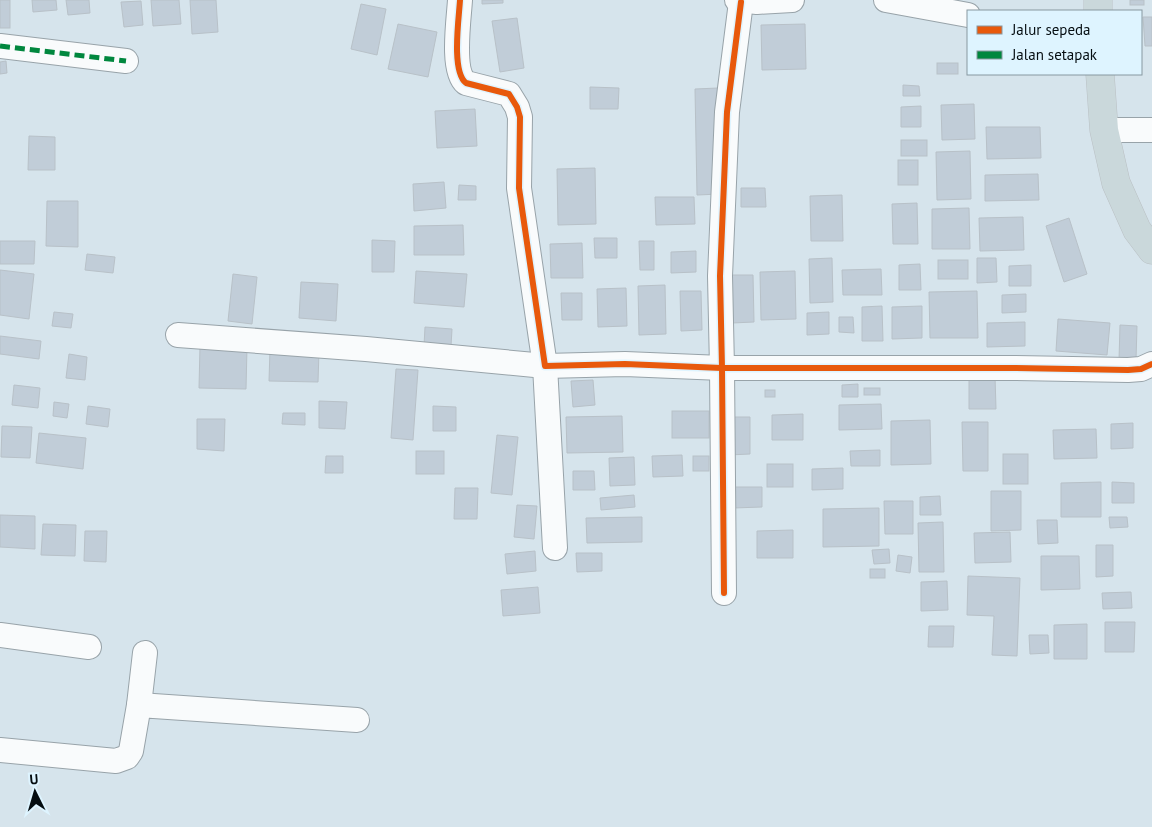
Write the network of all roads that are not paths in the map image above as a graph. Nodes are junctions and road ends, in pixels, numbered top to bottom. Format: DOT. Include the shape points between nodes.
graph roads {
  1 [pos="460,0"];
  2 [pos="792,0"];
  3 [pos="886,0"];
  4 [pos="739,1"];
  5 [pos="967,15"];
  6 [pos="0,46"];
  7 [pos="126,61"];
  8 [pos="1100,75"];
  9 [pos="1104,130"];
  10 [pos="1152,130"];
  11 [pos="1152,250"];
  12 [pos="178,335"];
  13 [pos="1152,364"];
  14 [pos="544,366"];
  15 [pos="722,368"];
  16 [pos="556,548"];
  17 [pos="724,593"];
  18 [pos="0,635"];
  19 [pos="89,647"];
  20 [pos="145,652"];
  21 [pos="139,705"];
  22 [pos="357,720"];
  23 [pos="0,750"];
  1 -- 14 [label="street" via="458,64 462,80 509,94 519,112 518,188"];
  2 -- 4 [label="street"];
  3 -- 5 [label="street"];
  4 -- 15 [label="street" via="728,112 720,276"];
  6 -- 7 [label="street"];
  8 -- 9 [label="highway"];
  9 -- 10 [label="street"];
  9 -- 11 [label="highway" via="1116,183 1137,230"];
  12 -- 14 [label="street"];
  13 -- 15 [label="street" via="1128,370"];
  14 -- 15 [label="street" via="626,364"];
  14 -- 16 [label="street"];
  15 -- 17 [label="street"];
  18 -- 19 [label="street"];
  20 -- 21 [label="street"];
  21 -- 22 [label="street"];
  21 -- 23 [label="street" via="131,751 122,760"];
}
